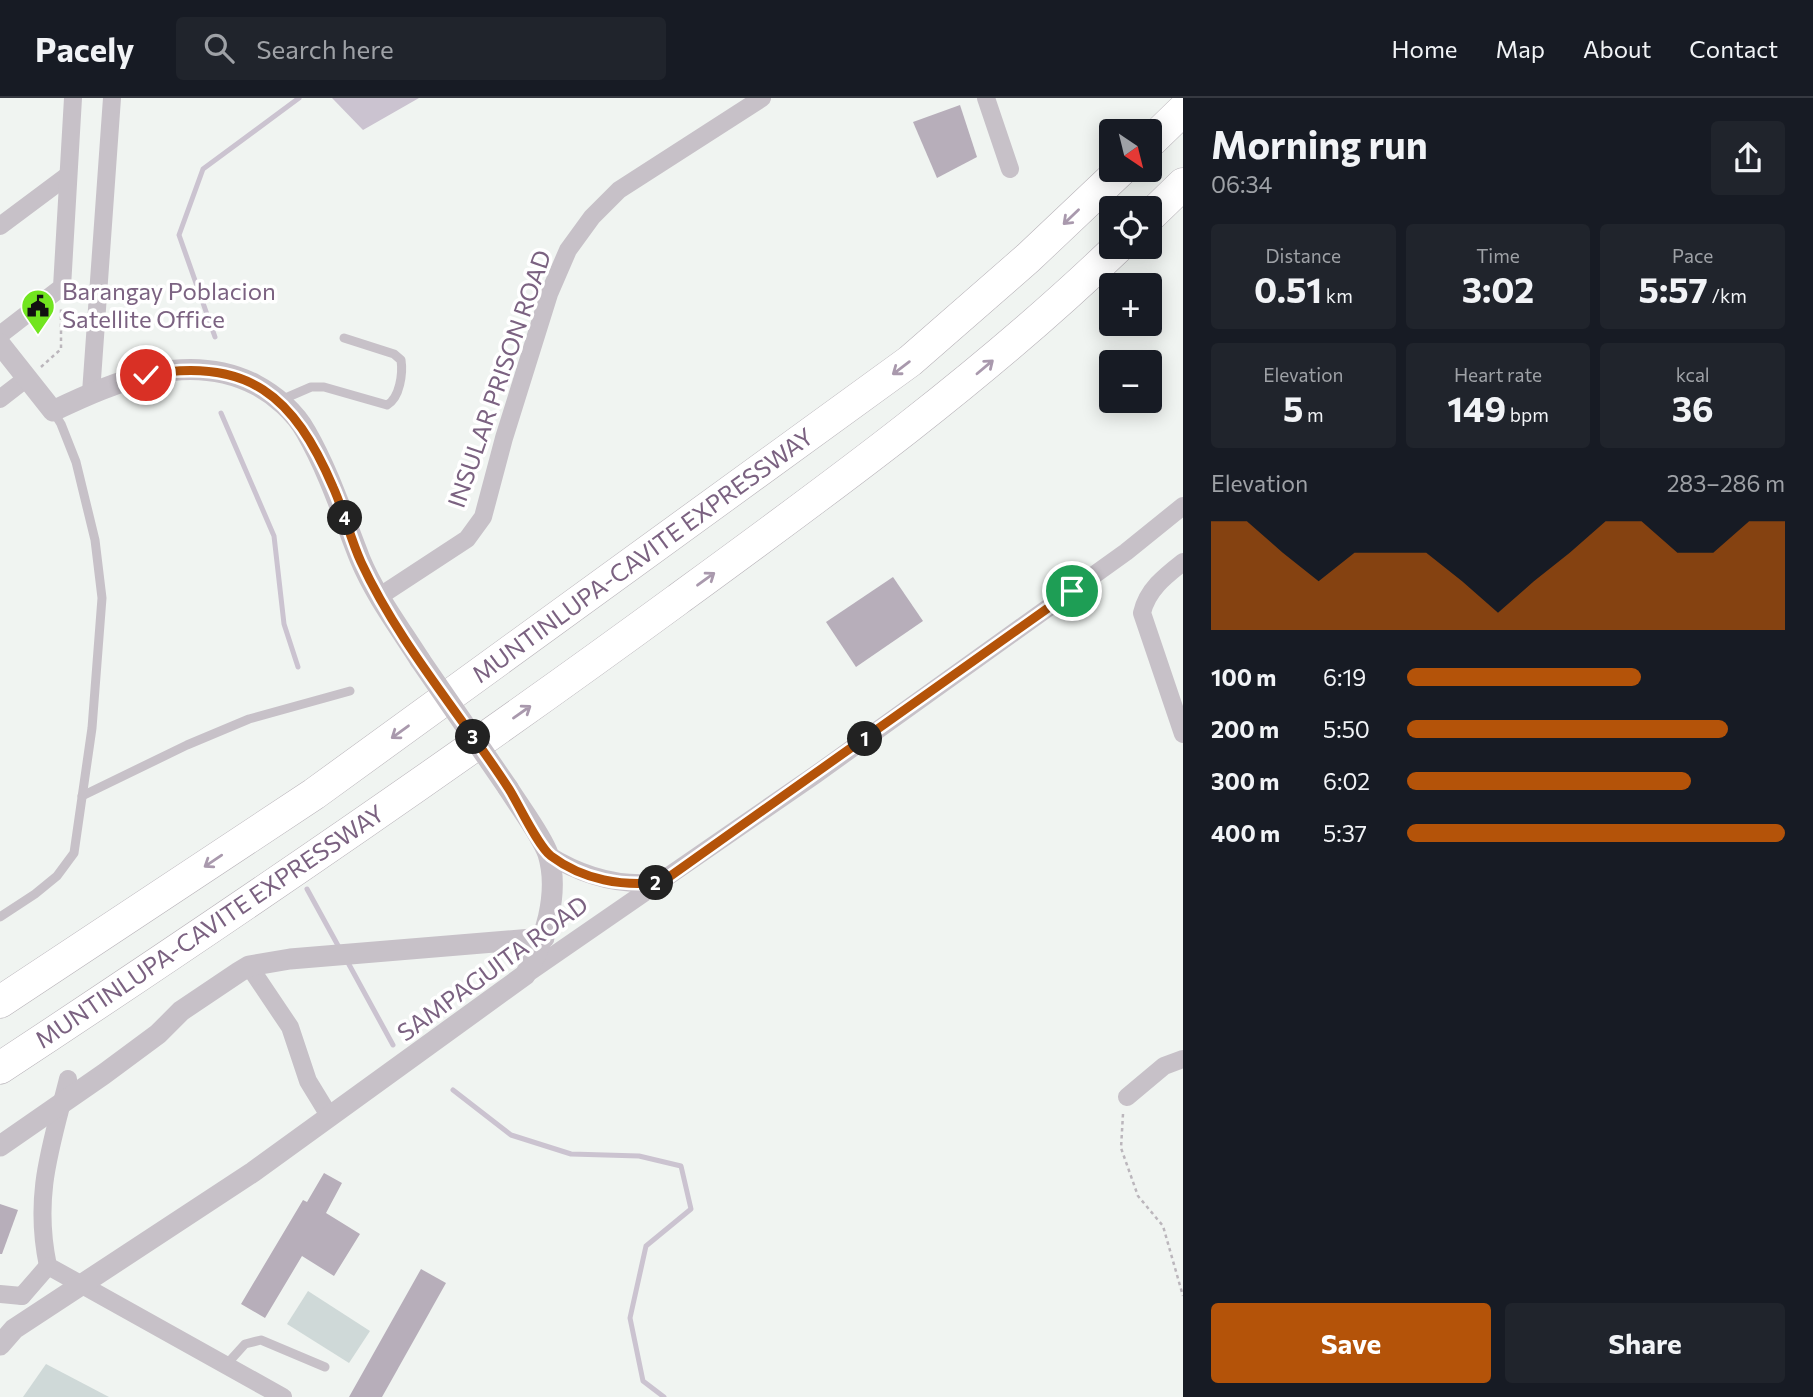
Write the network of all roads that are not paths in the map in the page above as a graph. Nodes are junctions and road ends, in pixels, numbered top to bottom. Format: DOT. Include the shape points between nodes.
graph roads {
  1 [pos="73,98"];
  2 [pos="111,98"];
  3 [pos="762,98"];
  4 [pos="986,98"];
  5 [pos="1182,112"];
  6 [pos="1162,131"];
  7 [pos="1010,169"];
  8 [pos="67,176"];
  9 [pos="1108,182"];
  10 [pos="1183,184"];
  11 [pos="1162,204"];
  12 [pos="0,226"];
  13 [pos="1105,259"];
  14 [pos="0,335"];
  15 [pos="344,338"];
  16 [pos="0,344"];
  17 [pos="27,378"];
  18 [pos="91,393"];
  19 [pos="0,399"];
  20 [pos="279,401"];
  21 [pos="53,411"];
  22 [pos="1183,506"];
  23 [pos="1183,562"];
  24 [pos="380,596"];
  25 [pos="350,691"];
  26 [pos="1183,734"];
  27 [pos="82,796"];
  28 [pos="548,854"];
  29 [pos="662,882"];
  30 [pos="0,917"];
  31 [pos="544,938"];
  32 [pos="249,966"];
  33 [pos="525,975"];
  34 [pos="0,1002"];
  35 [pos="1183,1059"];
  36 [pos="0,1068"];
  37 [pos="68,1079"];
  38 [pos="1127,1097"];
  39 [pos="62,1103"];
  40 [pos="330,1117"];
  41 [pos="0,1146"];
  42 [pos="48,1266"];
  43 [pos="81,1286"];
  44 [pos="0,1294"];
  45 [pos="22,1296"];
  46 [pos="29,1320"];
  47 [pos="0,1345"];
  48 [pos="226,1365"];
  49 [pos="326,1367"];
  50 [pos="283,1397"];
  1 -- 8 [label="street"];
  2 -- 18 [label="street"];
  3 -- 24 [label="street, INSULAR PRISON ROAD" via="619,190 592,217 568,250 549,294 483,517 467,539"];
  4 -- 7 [label="street"];
  5 -- 6 [label="highway"];
  8 -- 12 [label="street"];
  8 -- 14 [label="street" via="62,287"];
  9 -- 34 [label="highway, MUNTINLUPA-CAVITE EXPRESSWAY, one-way" via="1028,258 888,377 314,793"];
  10 -- 11 [label="highway"];
  36 -- 13 [label="highway, MUNTINLUPA-CAVITE EXPRESSWAY, one-way" via="346,837 783,523 981,371"];
  15 -- 20 [label="lane" via="401,360 392,403 324,387 311,387"];
  16 -- 17 [label="street"];
  17 -- 19 [label="street"];
  17 -- 21 [label="street"];
  18 -- 20 [label="street" via="146,375 209,370 239,377"];
  18 -- 21 [label="street"];
  20 -- 24 [label="street" via="305,430"];
  21 -- 27 [label="lane" via="76,462 102,598"];
  22 -- 29 [label="street, SAMPAGUITA ROAD" via="1083,583"];
  23 -- 26 [label="street" via="1161,578 1142,613"];
  24 -- 28 [label="street, bridge"];
  25 -- 27 [label="lane" via="230,727"];
  27 -- 30 [label="lane" via="74,853 57,876"];
  28 -- 29 [label="street" via="569,868 606,880"];
  28 -- 31 [label="street" via="550,906"];
  29 -- 33 [label="street, SAMPAGUITA ROAD"];
  31 -- 32 [label="street"];
  31 -- 33 [label="street"];
  32 -- 39 [label="street" via="181,1011 141,1047"];
  32 -- 40 [label="street" via="290,1027 308,1081"];
  33 -- 40 [label="street, SAMPAGUITA ROAD"];
  35 -- 38 [label="street" via="1164,1066"];
  37 -- 39 [label="street"];
  39 -- 41 [label="street"];
  39 -- 42 [label="street" via="42,1182 41,1233"];
  40 -- 43 [label="street, SAMPAGUITA ROAD"];
  42 -- 43 [label="street"];
  42 -- 45 [label="street"];
  43 -- 46 [label="street, SAMPAGUITA ROAD"];
  43 -- 48 [label="street"];
  44 -- 45 [label="street"];
  45 -- 46 [label="street"];
  46 -- 47 [label="street, SAMPAGUITA ROAD"];
  48 -- 49 [label="lane" via="245,1344 261,1340"];
  48 -- 50 [label="street"];
}
